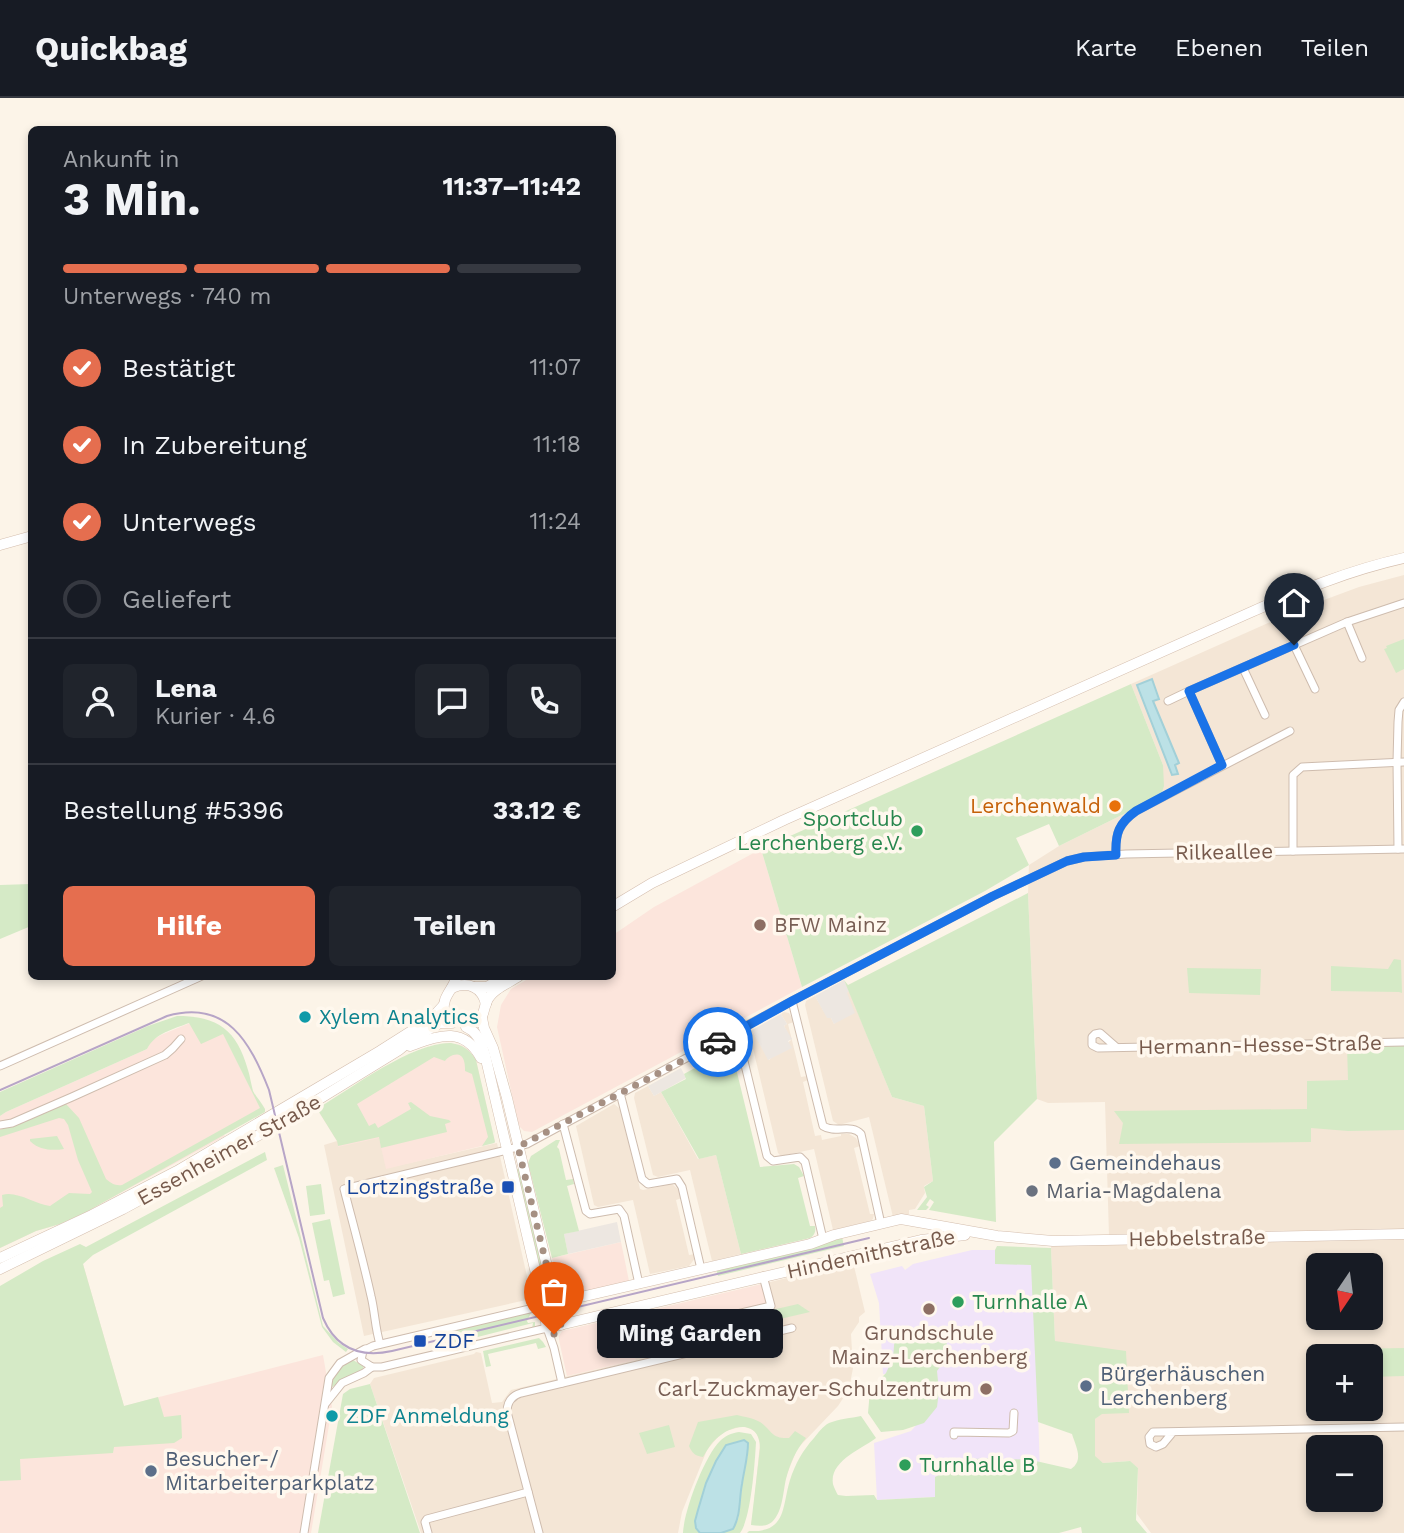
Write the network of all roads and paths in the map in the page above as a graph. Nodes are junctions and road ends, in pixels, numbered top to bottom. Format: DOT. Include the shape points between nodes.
graph roads {
  1 [pos="28,537"];
  2 [pos="0,545"];
  3 [pos="1404,558"];
  4 [pos="1404,603"];
  5 [pos="1348,622"];
  6 [pos="1294,645"];
  7 [pos="1362,659"];
  8 [pos="1243,668"];
  9 [pos="1315,689"];
  10 [pos="1189,691"];
  11 [pos="1168,701"];
  12 [pos="1404,702"];
  13 [pos="1265,715"];
  14 [pos="1290,731"];
  15 [pos="1400,762"];
  16 [pos="1222,765"];
  17 [pos="1401,849"];
  18 [pos="1293,851"];
  19 [pos="1116,855"];
  20 [pos="689,865"];
  21 [pos="616,905"];
  22 [pos="616,912"];
  23 [pos="193,980"];
  24 [pos="455,980"];
  25 [pos="498,980"];
  26 [pos="513,980"];
  27 [pos="471,983"];
  28 [pos="452,988"];
  29 [pos="792,1001"];
  30 [pos="486,1004"];
  31 [pos="443,1006"];
  32 [pos="482,1017"];
  33 [pos="452,1023"];
  34 [pos="467,1027"];
  35 [pos="733,1033"];
  36 [pos="181,1039"];
  37 [pos="1404,1042"];
  38 [pos="1116,1047"];
  39 [pos="399,1050"];
  40 [pos="0,1066"];
  41 [pos="490,1081"];
  42 [pos="620,1093"];
  43 [pos="563,1124"];
  44 [pos="0,1125"];
  45 [pos="512,1149"];
  46 [pos="911,1220"];
  47 [pos="881,1224"];
  48 [pos="1404,1234"];
  49 [pos="991,1236"];
  50 [pos="823,1239"];
  51 [pos="912,1242"];
  52 [pos="28,1256"];
  53 [pos="0,1258"];
  54 [pos="0,1269"];
  55 [pos="701,1269"];
  56 [pos="0,1275"];
  57 [pos="763,1276"];
  58 [pos="639,1284"];
  59 [pos="555,1303"];
  60 [pos="542,1306"];
  61 [pos="610,1313"];
  62 [pos="561,1325"];
  63 [pos="792,1328"];
  64 [pos="544,1332"];
  65 [pos="380,1344"];
  66 [pos="366,1348"];
  67 [pos="554,1348"];
  68 [pos="372,1367"];
  69 [pos="562,1383"];
  70 [pos="325,1403"];
  71 [pos="1014,1413"];
  72 [pos="1404,1427"];
  73 [pos="1173,1432"];
  74 [pos="954,1435"];
  75 [pos="527,1492"];
  76 [pos="304,1533"];
  77 [pos="428,1533"];
  78 [pos="539,1533"];
  1 -- 2 [label="main road"];
  3 -- 20 [label="main road" via="1284,598"];
  4 -- 5 [label="street"];
  5 -- 6 [label="street"];
  5 -- 7 [label="street"];
  6 -- 8 [label="street"];
  6 -- 9 [label="street"];
  8 -- 10 [label="street"];
  8 -- 13 [label="street"];
  10 -- 11 [label="street"];
  10 -- 16 [label="street"];
  12 -- 15 [label="street" via="1398,717"];
  14 -- 16 [label="street"];
  15 -- 17 [label="street"];
  15 -- 18 [label="street" via="1301,767 1293,775"];
  16 -- 19 [label="street" via="1124,820 1116,838"];
  17 -- 18 [label="street, Rilkeallee"];
  18 -- 19 [label="street, Rilkeallee"];
  19 -- 29 [label="street, Rilkeallee" via="1076,859 1046,871"];
  20 -- 21 [label="main road"];
  20 -- 22 [label="main road"];
  23 -- 40 [label="street"];
  24 -- 28 [label="main road"];
  25 -- 27 [label="main road" via="487,987"];
  26 -- 30 [label="main road"];
  27 -- 28 [label="main road"];
  27 -- 30 [label="main road"];
  28 -- 31 [label="main road"];
  29 -- 35 [label="street"];
  29 -- 47 [label="street" via="823,1126 853,1128 861,1134"];
  30 -- 32 [label="main road"];
  31 -- 33 [label="main road"];
  31 -- 53 [label="main road, Essenheimer Straße" via="380,1051 177,1171"];
  32 -- 34 [label="main road"];
  32 -- 45 [label="main road" via="493,1048"];
  33 -- 34 [label="main road"];
  33 -- 39 [label="main road, Essenheimer Straße" via="436,1025"];
  34 -- 41 [label="main road" via="478,1037"];
  35 -- 42 [label="street"];
  35 -- 50 [label="street" via="739,1041 767,1156 772,1161 800,1157 805,1162"];
  36 -- 44 [label="street" via="165,1055"];
  37 -- 38 [label="street, Hermann-Hesse-Straße"];
  39 -- 41 [label="main road" via="435,1037 456,1036 476,1048"];
  39 -- 52 [label="main road, Essenheimer Straße" via="272,1128"];
  41 -- 45 [label="main road"];
  42 -- 43 [label="street"];
  42 -- 55 [label="street" via="642,1179 648,1184 677,1179 682,1187"];
  43 -- 45 [label="street"];
  43 -- 58 [label="street" via="586,1211 619,1209"];
  45 -- 59 [label="main road"];
  45 -- 60 [label="main road"];
  45 -- 65 [label="street" via="344,1189"];
  46 -- 47 [label="main road, Hindemithstraße"];
  46 -- 49 [label="main road, Hindemithstraße"];
  46 -- 51 [label="main road" via="916,1231"];
  47 -- 50 [label="main road, Hindemithstraße"];
  48 -- 49 [label="main road, Hebbelstraße" via="1053,1241"];
  49 -- 51 [label="main road, Hindemithstraße"];
  50 -- 55 [label="main road, Hindemithstraße"];
  51 -- 57 [label="main road, Hindemithstraße"];
  52 -- 54 [label="main road, Essenheimer Straße"];
  52 -- 56 [label="main road"];
  55 -- 58 [label="main road, Hindemithstraße"];
  57 -- 61 [label="main road, Hindemithstraße"];
  57 -- 61 [label="street" via="771,1306 617,1342"];
  58 -- 59 [label="main road, Hindemithstraße"];
  59 -- 60 [label="main road, Hindemithstraße"];
  59 -- 62 [label="main road"];
  60 -- 64 [label="main road"];
  60 -- 65 [label="street, Hindemithstraße"];
  61 -- 62 [label="main road, Hindemithstraße"];
  62 -- 64 [label="main road, Hindemithstraße"];
  62 -- 67 [label="street" via="554,1334"];
  63 -- 69 [label="street"];
  64 -- 67 [label="street"];
  64 -- 68 [label="street, Hindemithstraße"];
  65 -- 66 [label="street, Hindemithstraße"];
  66 -- 68 [label="street" via="361,1360"];
  66 -- 70 [label="street, Hindemithstraße" via="336,1368 329,1378"];
  67 -- 69 [label="street"];
  68 -- 70 [label="street, Hindemithstraße" via="342,1383"];
  69 -- 75 [label="street" via="517,1394 508,1406"];
  70 -- 76 [label="street, Hindemithstraße"];
  71 -- 74 [label="street" via="1013,1432"];
  72 -- 73 [label="street"];
  75 -- 77 [label="street" via="427,1519"];
  75 -- 78 [label="street"];
}
